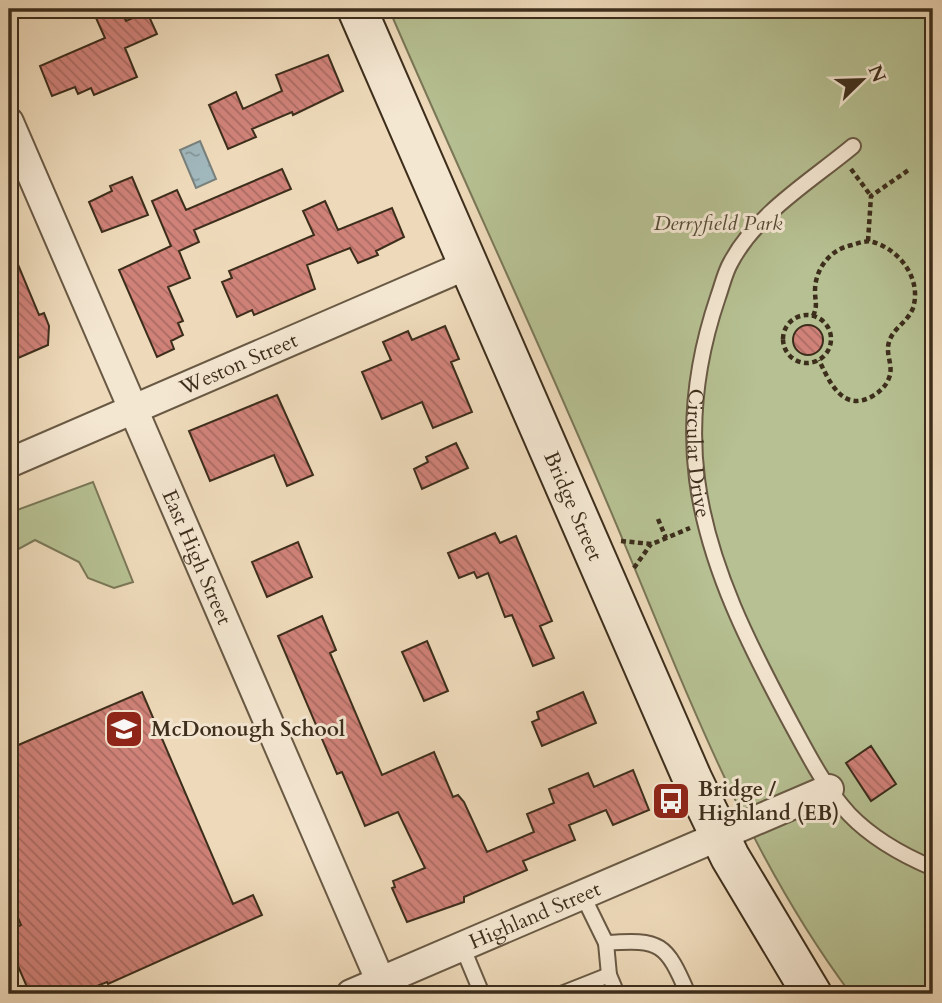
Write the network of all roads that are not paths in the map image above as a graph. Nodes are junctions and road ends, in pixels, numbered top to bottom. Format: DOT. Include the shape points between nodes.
graph roads {
  1 [pos="357,9"];
  2 [pos="9,122"];
  3 [pos="847,151"];
  4 [pos="467,265"];
  5 [pos="132,409"];
  6 [pos="9,463"];
  7 [pos="829,789"];
  8 [pos="719,836"];
  9 [pos="933,868"];
  10 [pos="582,894"];
  11 [pos="606,943"];
  12 [pos="462,946"];
  13 [pos="609,975"];
  14 [pos="383,988"];
  15 [pos="351,994"];
  16 [pos="482,994"];
  17 [pos="561,994"];
  18 [pos="617,994"];
  19 [pos="688,994"];
  20 [pos="812,994"];
  1 -- 4 [label="main road, Bridge Street"];
  2 -- 5 [label="street, East High Street"];
  3 -- 7 [label="lane, Circular Drive" via="759,223 730,262 704,347 693,414 705,522 726,586 758,663"];
  4 -- 5 [label="street, Weston Street"];
  4 -- 8 [label="main road, Bridge Street"];
  5 -- 6 [label="street, Weston Street"];
  5 -- 14 [label="street, East High Street"];
  7 -- 8 [label="street"];
  7 -- 9 [label="lane, Circular Drive" via="878,839"];
  8 -- 10 [label="street, Highland Street"];
  8 -- 20 [label="main road, Bridge Street"];
  10 -- 11 [label="lane"];
  10 -- 12 [label="street, Highland Street"];
  11 -- 13 [label="lane"];
  11 -- 19 [label="lane" via="658,945 672,959"];
  12 -- 14 [label="street, Highland Street"];
  12 -- 16 [label="lane"];
  13 -- 17 [label="lane"];
  13 -- 18 [label="lane"];
  14 -- 15 [label="street, Highland Street"];
}
